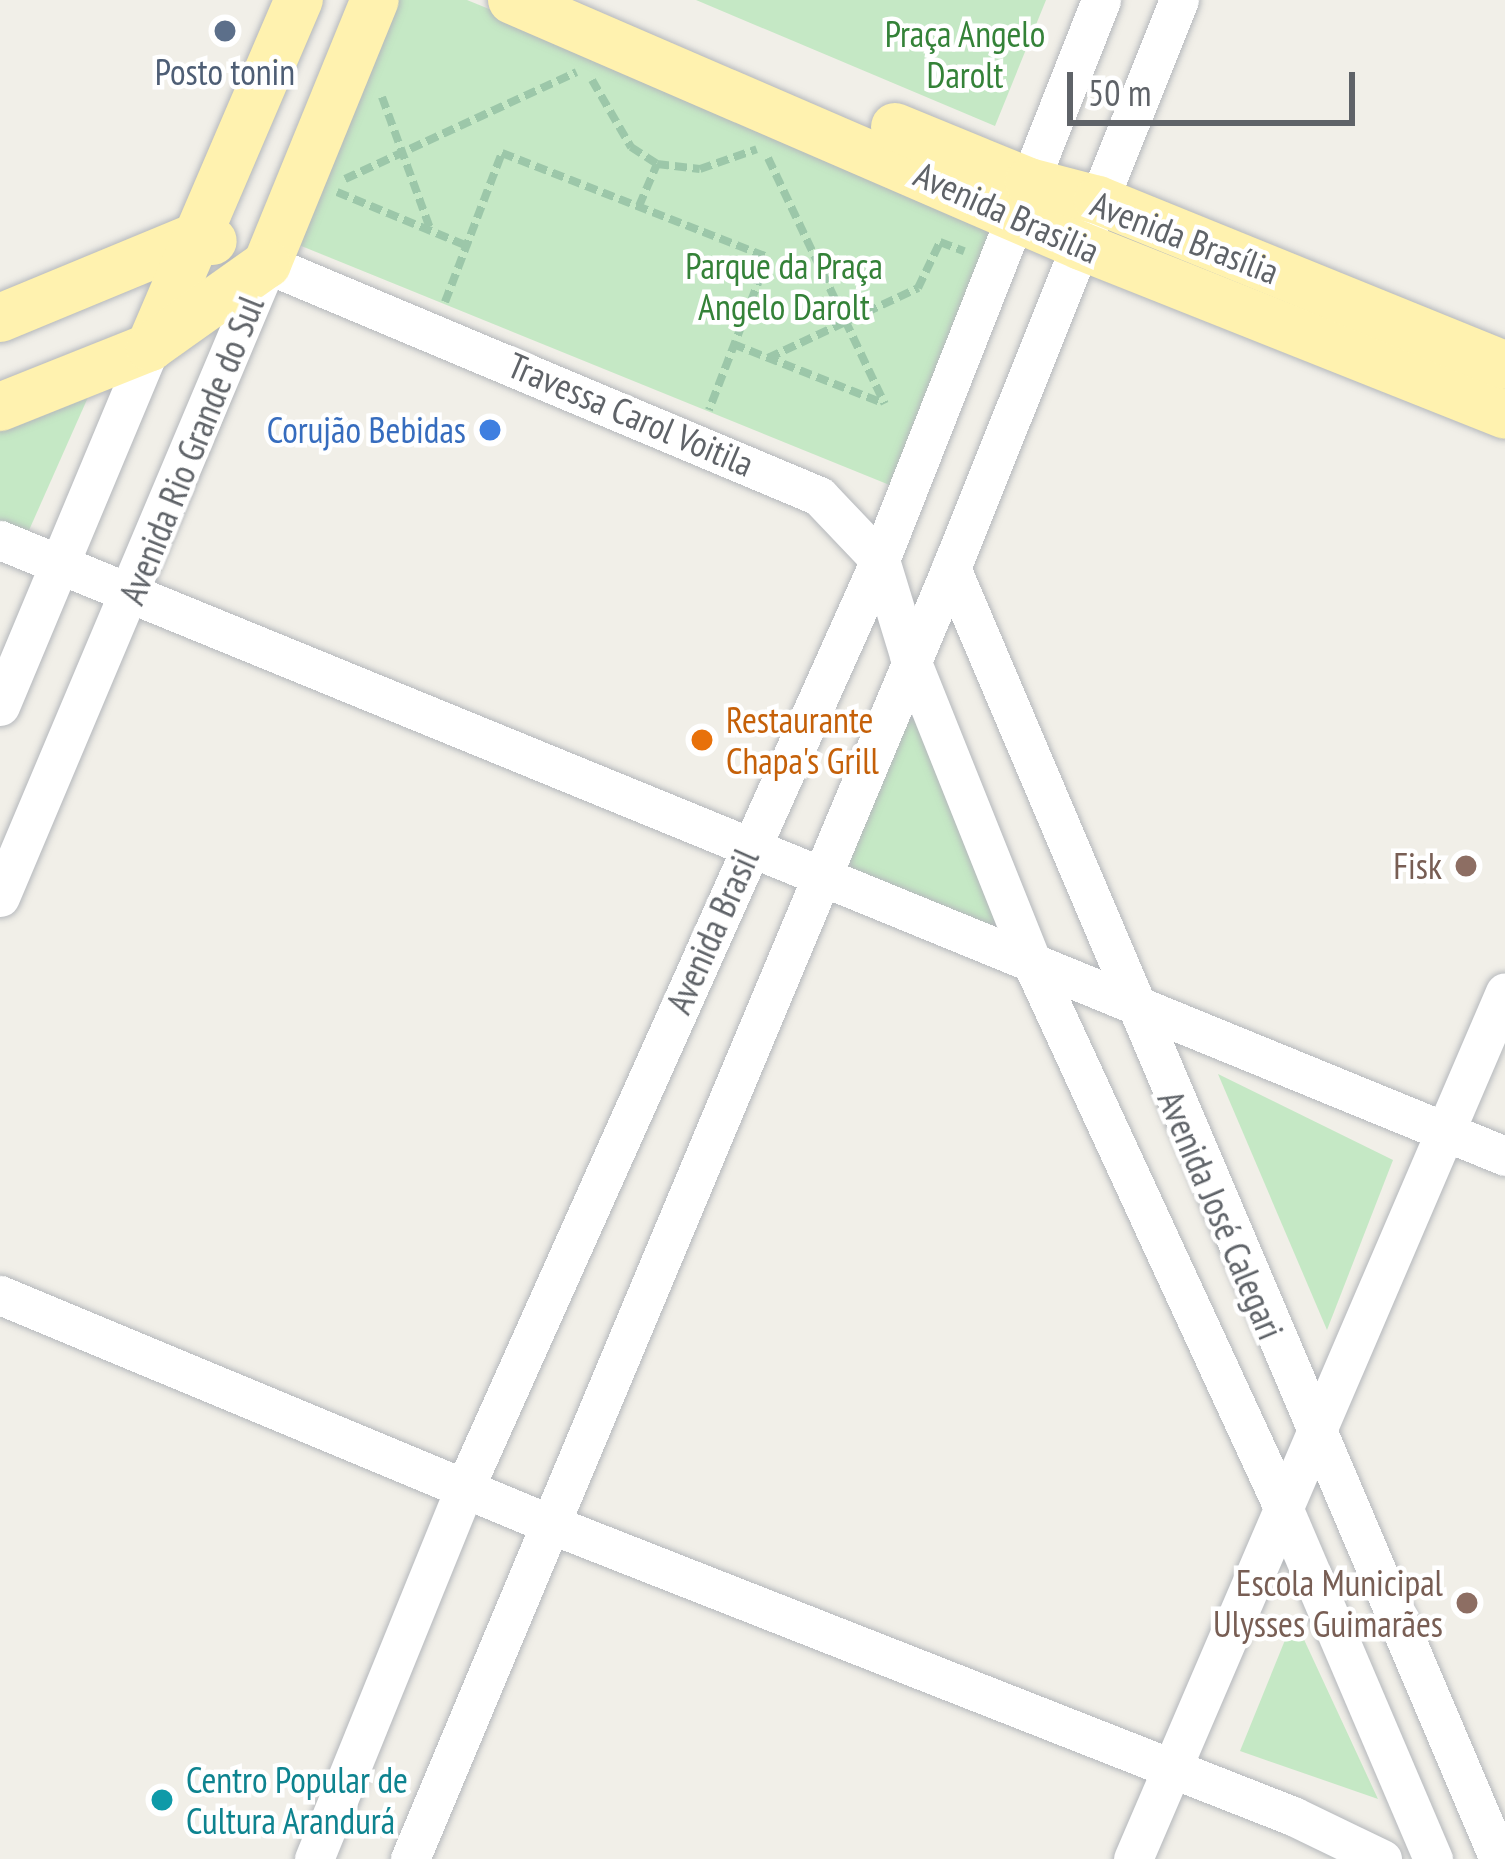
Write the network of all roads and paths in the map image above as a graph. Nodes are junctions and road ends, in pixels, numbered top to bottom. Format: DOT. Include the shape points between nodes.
graph roads {
  1 [pos="299,0"];
  2 [pos="374,0"];
  3 [pos="512,0"];
  4 [pos="599,0"];
  5 [pos="1101,0"];
  6 [pos="1179,0"];
  7 [pos="690,58"];
  8 [pos="348,65"];
  9 [pos="769,129"];
  10 [pos="403,153"];
  11 [pos="657,164"];
  12 [pos="1024,199"];
  13 [pos="1099,200"];
  14 [pos="639,206"];
  15 [pos="431,231"];
  16 [pos="200,235"];
  17 [pos="465,245"];
  18 [pos="1081,246"];
  19 [pos="267,264"];
  20 [pos="1000,264"];
  21 [pos="0,318"];
  22 [pos="844,323"];
  23 [pos="434,332"];
  24 [pos="733,344"];
  25 [pos="150,347"];
  26 [pos="768,358"];
  27 [pos="1505,365"];
  28 [pos="885,404"];
  29 [pos="0,407"];
  30 [pos="1505,415"];
  31 [pos="935,423"];
  32 [pos="698,440"];
  33 [pos="0,540"];
  34 [pos="880,560"];
  35 [pos="61,565"];
  36 [pos="951,568"];
  37 [pos="133,595"];
  38 [pos="909,655"];
  39 [pos="0,706"];
  40 [pos="750,847"];
  41 [pos="820,876"];
  42 [pos="0,897"];
  43 [pos="1033,965"];
  44 [pos="1505,992"];
  45 [pos="1132,1006"];
  46 [pos="1445,1131"];
  47 [pos="1505,1156"];
  48 [pos="0,1295"];
  49 [pos="1317,1440"];
  50 [pos="466,1486"];
  51 [pos="1282,1504"];
  52 [pos="545,1522"];
  53 [pos="1169,1769"];
  54 [pos="314,1859"];
  55 [pos="410,1859"];
  56 [pos="1133,1859"];
  57 [pos="1382,1859"];
  58 [pos="1433,1859"];
  59 [pos="1499,1859"];
  1 -- 16 [label="main road, Avenida Rio Grande do Sul"];
  2 -- 8 [label="main road, Avenida Rio Grande do Sul"];
  3 -- 7 [label="main road, Avenida Brasilia"];
  4 -- 7 [label="main road, Avenida Brasília"];
  5 -- 12 [label="street, Avenida Brasil"];
  6 -- 13 [label="street"];
  7 -- 9 [label="main road, Avenida Brasilia"];
  7 -- 12 [label="main road, Avenida Brasília"];
  8 -- 10 [label="path" via="374,77"];
  8 -- 19 [label="main road, Avenida Rio Grande do Sul"];
  9 -- 11 [label="path" via="700,169"];
  9 -- 12 [label="main road, Avenida Brasilia"];
  9 -- 22 [label="path"];
  10 -- 11 [label="path" via="586,68 631,147"];
  10 -- 15 [label="path"];
  10 -- 15 [label="path" via="327,188"];
  11 -- 14 [label="path"];
  12 -- 13 [label="main road, Avenida Brasília"];
  12 -- 18 [label="main road, Avenida Brasilia"];
  12 -- 20 [label="street, Avenida Brasil"];
  13 -- 18 [label="street"];
  13 -- 27 [label="main road, Avenida Brasília"];
  14 -- 17 [label="path" via="502,152"];
  14 -- 24 [label="path" via="768,257"];
  15 -- 17 [label="path"];
  16 -- 19 [label="main road"];
  16 -- 21 [label="main road"];
  16 -- 25 [label="main road, Avenida Rio Grande do Sul"];
  17 -- 23 [label="path"];
  18 -- 30 [label="main road, Avenida Brasilia"];
  18 -- 36 [label="street"];
  19 -- 23 [label="street, Travessa Carol Voitila"];
  19 -- 25 [label="main road"];
  19 -- 37 [label="street, Avenida Rio Grande do Sul"];
  20 -- 22 [label="path" via="940,242 917,288"];
  20 -- 31 [label="street, Avenida Brasil"];
  22 -- 26 [label="path"];
  22 -- 28 [label="path"];
  23 -- 32 [label="street, Travessa Carol Voitila"];
  24 -- 26 [label="path"];
  24 -- 32 [label="path"];
  25 -- 29 [label="main road"];
  25 -- 35 [label="street, Avenida Rio Grande do Sul"];
  26 -- 28 [label="path"];
  28 -- 31 [label="path"];
  31 -- 34 [label="street, Avenida Brasil"];
  32 -- 34 [label="street, Travessa Carol Voitila" via="819,496"];
  33 -- 35 [label="street"];
  34 -- 38 [label="street, Travessa Carol Voitila"];
  34 -- 40 [label="street, Avenida Brasil"];
  35 -- 37 [label="street"];
  35 -- 39 [label="street, Avenida Rio Grande do Sul"];
  36 -- 38 [label="street"];
  36 -- 45 [label="street, Avenida José Calegari"];
  37 -- 40 [label="street"];
  37 -- 42 [label="street, Avenida Rio Grande do Sul"];
  38 -- 41 [label="street"];
  38 -- 43 [label="street, Avenida José Calegari"];
  40 -- 41 [label="street"];
  40 -- 50 [label="street, Avenida Brasil"];
  41 -- 43 [label="street"];
  41 -- 52 [label="street"];
  43 -- 45 [label="street"];
  43 -- 51 [label="street, Avenida José Calegari"];
  44 -- 46 [label="street"];
  45 -- 46 [label="street"];
  45 -- 49 [label="street, Avenida José Calegari"];
  46 -- 47 [label="street"];
  46 -- 49 [label="street"];
  48 -- 50 [label="street"];
  49 -- 51 [label="street"];
  49 -- 59 [label="street, Avenida José Calegari"];
  50 -- 52 [label="street"];
  50 -- 54 [label="street, Avenida Brasil"];
  51 -- 53 [label="street"];
  51 -- 58 [label="street, Avenida José Calegari"];
  52 -- 53 [label="street"];
  52 -- 55 [label="street"];
  53 -- 56 [label="street"];
  53 -- 57 [label="street"];
}
